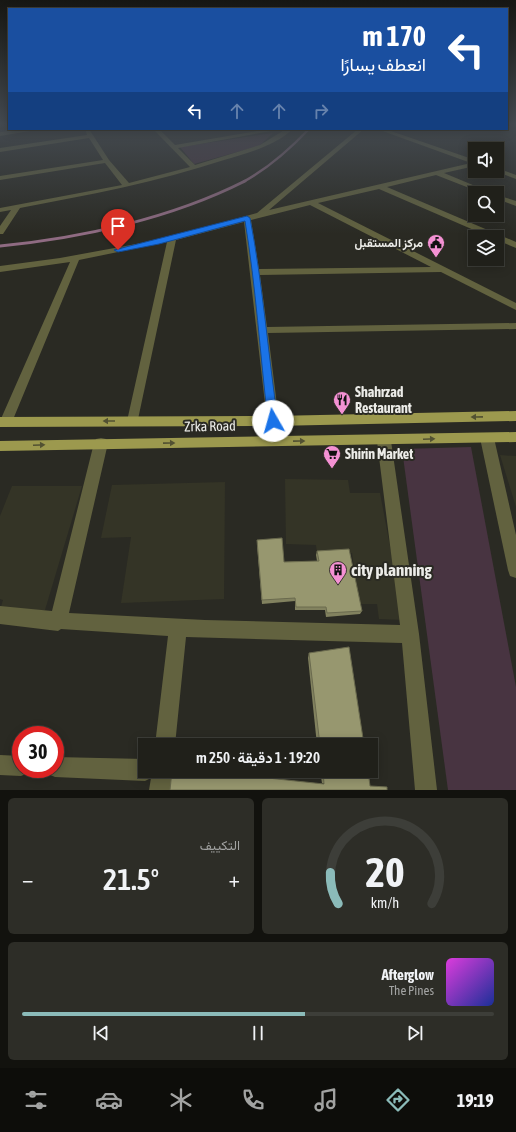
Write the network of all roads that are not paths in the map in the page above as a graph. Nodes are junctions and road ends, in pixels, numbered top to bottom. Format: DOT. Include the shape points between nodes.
graph roads {
  1 [pos="187,160"];
  2 [pos="219,160"];
  3 [pos="324,160"];
  4 [pos="107,162"];
  5 [pos="468,165"];
  6 [pos="194,168"];
  7 [pos="437,173"];
  8 [pos="504,173"];
  9 [pos="516,177"];
  10 [pos="0,178"];
  11 [pos="127,186"];
  12 [pos="381,186"];
  13 [pos="470,186"];
  14 [pos="504,200"];
  15 [pos="312,203"];
  16 [pos="516,204"];
  17 [pos="18,206"];
  18 [pos="0,210"];
  19 [pos="259,215"];
  20 [pos="247,218"];
  21 [pos="0,232"];
  22 [pos="172,238"];
  23 [pos="516,245"];
  24 [pos="76,258"];
  25 [pos="0,269"];
  26 [pos="443,270"];
  27 [pos="257,272"];
  28 [pos="516,307"];
  29 [pos="516,326"];
  30 [pos="261,330"];
  31 [pos="516,416"];
  32 [pos="133,421"];
  33 [pos="273,421"];
  34 [pos="3,422"];
  35 [pos="516,437"];
  36 [pos="487,438"];
  37 [pos="384,440"];
  38 [pos="101,443"];
  39 [pos="0,446"];
  40 [pos="516,570"];
  41 [pos="0,615"];
  42 [pos="58,622"];
  43 [pos="178,629"];
  44 [pos="410,634"];
  45 [pos="166,738"];
  46 [pos="0,765"];
  47 [pos="12,766"];
  48 [pos="64,767"];
  49 [pos="138,770"];
  50 [pos="161,778"];
  51 [pos="160,790"];
  52 [pos="426,790"];
  1 -- 6 [label="street"];
  2 -- 6 [label="street"];
  3 -- 19 [label="street"];
  4 -- 10 [label="street"];
  4 -- 11 [label="street"];
  5 -- 7 [label="street"];
  6 -- 11 [label="street"];
  7 -- 12 [label="street"];
  7 -- 13 [label="street"];
  8 -- 9 [label="street"];
  11 -- 17 [label="street"];
  12 -- 15 [label="street"];
  12 -- 23 [label="street"];
  14 -- 16 [label="street"];
  15 -- 19 [label="street"];
  15 -- 26 [label="street"];
  17 -- 18 [label="street"];
  17 -- 21 [label="street"];
  19 -- 20 [label="street"];
  20 -- 22 [label="street"];
  20 -- 27 [label="street"];
  22 -- 24 [label="street"];
  22 -- 32 [label="street"];
  24 -- 25 [label="street"];
  24 -- 34 [label="street"];
  26 -- 27 [label="street"];
  26 -- 28 [label="street"];
  27 -- 30 [label="street"];
  29 -- 30 [label="street"];
  30 -- 33 [label="street"];
  31 -- 33 [label="main road, Zrka Road, one-way"];
  32 -- 33 [label="main road, Zrka Road"];
  32 -- 34 [label="main road, Zrka Road, one-way"];
  35 -- 36 [label="main road, Zrka Road"];
  37 -- 36 [label="main road, Zrka Road, one-way"];
  36 -- 40 [label="street"];
  38 -- 37 [label="main road, Zrka Road, one-way"];
  37 -- 44 [label="street"];
  39 -- 38 [label="main road, Zrka Road, one-way"];
  38 -- 42 [label="street"];
  41 -- 42 [label="street"];
  42 -- 43 [label="street"];
  43 -- 44 [label="street"];
  43 -- 45 [label="street"];
  44 -- 52 [label="street"];
  46 -- 47 [label="street"];
  48 -- 49 [label="street"];
  50 -- 51 [label="street"];
}
